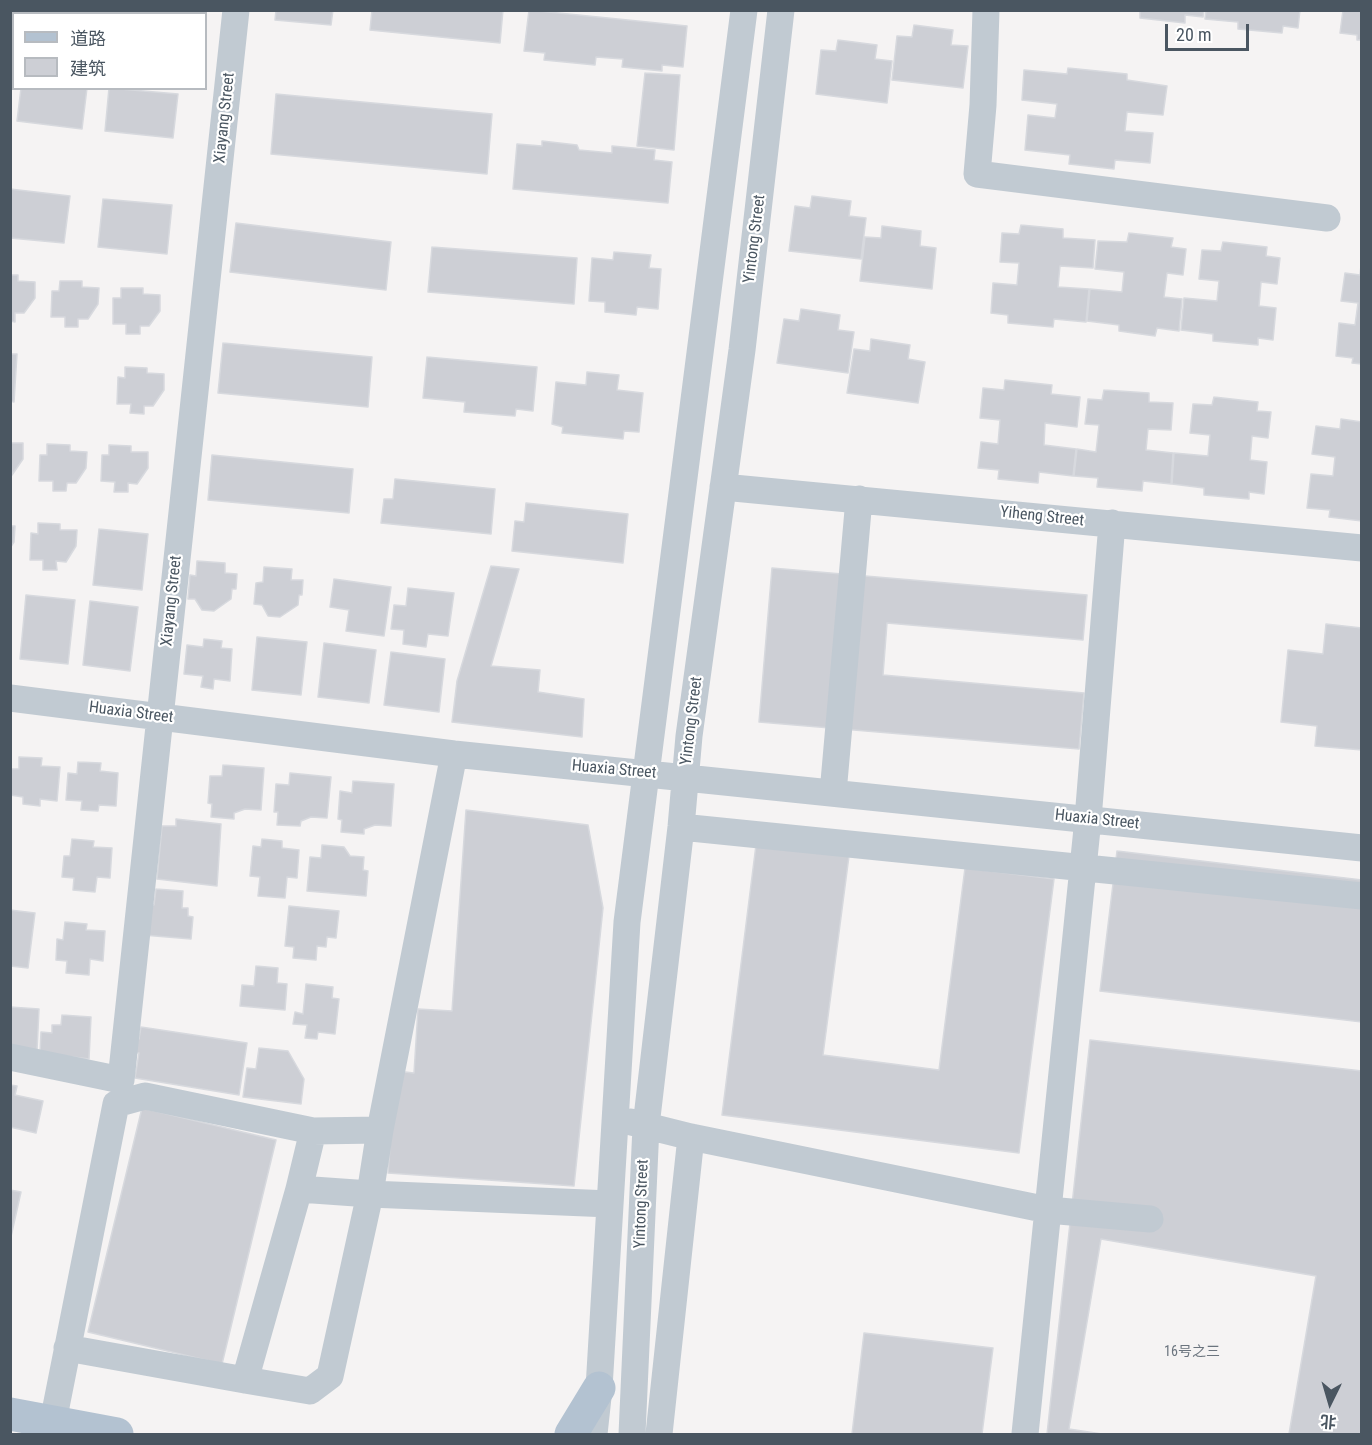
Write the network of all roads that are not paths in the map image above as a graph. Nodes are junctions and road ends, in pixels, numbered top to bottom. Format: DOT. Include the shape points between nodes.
graph roads {
  1 [pos="236,10"];
  2 [pos="744,10"];
  3 [pos="781,10"];
  4 [pos="986,10"];
  5 [pos="1327,218"];
  6 [pos="723,487"];
  7 [pos="859,499"];
  8 [pos="1112,524"];
  9 [pos="1362,548"];
  10 [pos="10,698"];
  11 [pos="160,717"];
  12 [pos="454,754"];
  13 [pos="646,773"];
  14 [pos="685,776"];
  15 [pos="833,793"];
  16 [pos="1088,819"];
  17 [pos="681,827"];
  18 [pos="1362,848"];
  19 [pos="1083,868"];
  20 [pos="1362,896"];
  21 [pos="10,1057"];
  22 [pos="615,1117"];
  23 [pos="646,1126"];
  24 [pos="380,1130"];
  25 [pos="314,1131"];
  26 [pos="691,1137"];
  27 [pos="299,1189"];
  28 [pos="370,1194"];
  29 [pos="610,1204"];
  30 [pos="1048,1210"];
  31 [pos="1150,1220"];
  32 [pos="67,1348"];
  33 [pos="245,1380"];
  34 [pos="599,1388"];
  35 [pos="10,1414"];
  36 [pos="52,1422"];
  37 [pos="117,1434"];
  38 [pos="571,1434"];
  39 [pos="594,1434"];
  40 [pos="632,1434"];
  41 [pos="659,1434"];
  42 [pos="1025,1434"];
  1 -- 11 [label="street, Xiayang Street"];
  2 -- 13 [label="street"];
  3 -- 6 [label="street, Yintong Street"];
  4 -- 5 [label="street" via="977,174"];
  6 -- 7 [label="street, Yiheng Street"];
  6 -- 14 [label="street, Yintong Street"];
  7 -- 8 [label="street, Yiheng Street"];
  7 -- 15 [label="street"];
  8 -- 9 [label="street, Yiheng Street"];
  8 -- 16 [label="street"];
  10 -- 11 [label="street, Huaxia Street"];
  11 -- 12 [label="street, Huaxia Street"];
  11 -- 21 [label="street, Xiayang Street" via="121,1080"];
  12 -- 13 [label="street, Huaxia Street"];
  12 -- 24 [label="street"];
  13 -- 14 [label="street, Huaxia Street"];
  13 -- 22 [label="street" via="627,922"];
  14 -- 15 [label="street, Huaxia Street"];
  14 -- 17 [label="street, Yintong Street"];
  15 -- 16 [label="street, Huaxia Street"];
  16 -- 18 [label="street, Huaxia Street"];
  16 -- 19 [label="street"];
  17 -- 19 [label="street"];
  17 -- 23 [label="street, Yintong Street"];
  19 -- 20 [label="street"];
  19 -- 30 [label="street"];
  22 -- 23 [label="street"];
  22 -- 29 [label="street"];
  23 -- 26 [label="street"];
  23 -- 40 [label="street, Yintong Street"];
  24 -- 25 [label="street"];
  24 -- 28 [label="street"];
  25 -- 27 [label="street"];
  25 -- 32 [label="street" via="145,1096 117,1104"];
  26 -- 30 [label="street"];
  26 -- 41 [label="street"];
  27 -- 28 [label="street"];
  27 -- 33 [label="street"];
  28 -- 29 [label="street"];
  28 -- 33 [label="street" via="330,1376 310,1391"];
  29 -- 34 [label="street"];
  30 -- 31 [label="street"];
  30 -- 42 [label="street"];
  32 -- 33 [label="street"];
  32 -- 36 [label="street"];
  34 -- 38 [label="main road"];
  34 -- 39 [label="street"];
  35 -- 36 [label="main road"];
  36 -- 37 [label="main road"];
}
